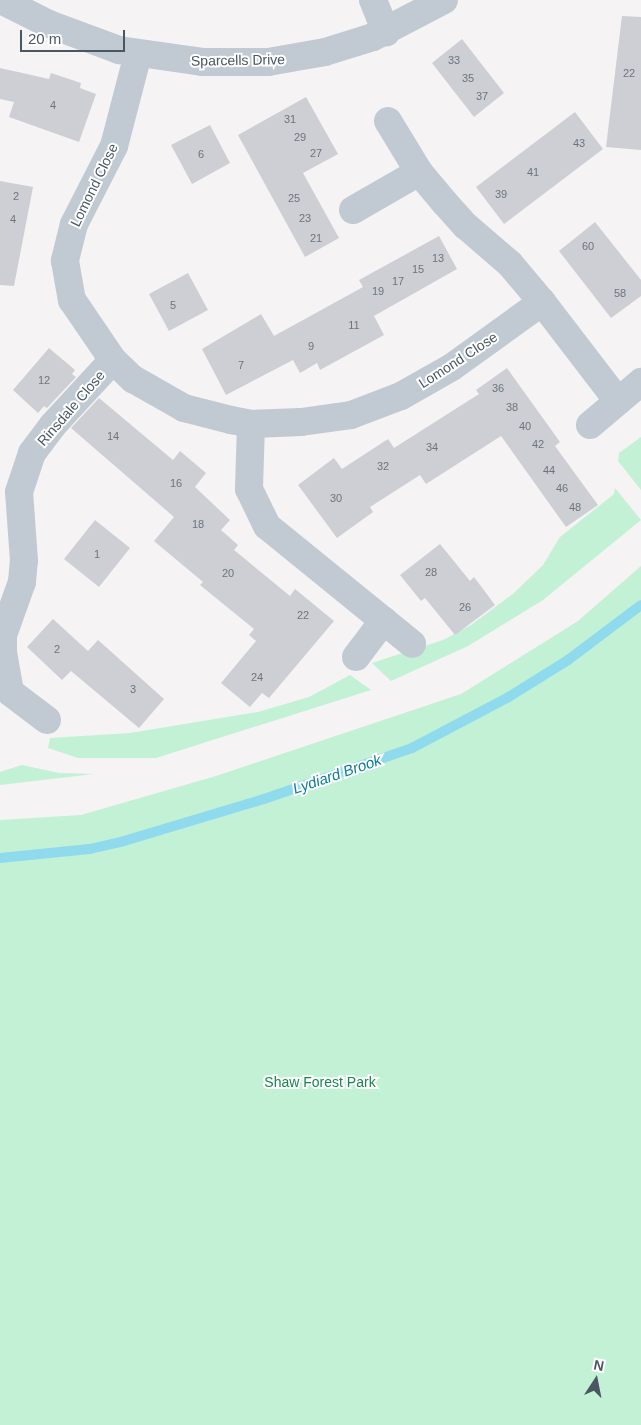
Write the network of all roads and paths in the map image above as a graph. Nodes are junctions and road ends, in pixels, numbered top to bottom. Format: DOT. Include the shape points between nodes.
graph roads {
  1 [pos="1,0"];
  2 [pos="372,0"];
  3 [pos="444,0"];
  4 [pos="386,32"];
  5 [pos="138,54"];
  6 [pos="388,121"];
  7 [pos="419,172"];
  8 [pos="353,210"];
  9 [pos="542,302"];
  10 [pos="113,360"];
  11 [pos="641,382"];
  12 [pos="618,401"];
  13 [pos="251,424"];
  14 [pos="590,425"];
  15 [pos="384,620"];
  16 [pos="412,644"];
  17 [pos="356,656"];
  18 [pos="5,698"];
  19 [pos="47,720"];
  1 -- 5 [label="street, Sparcells Drive" via="90,41"];
  2 -- 4 [label="street"];
  3 -- 4 [label="street, Sparcells Drive"];
  4 -- 5 [label="street, Sparcells Drive" via="325,52 268,62 202,62"];
  5 -- 10 [label="street, Lomond Close" via="114,146 74,224 66,261 72,300"];
  6 -- 7 [label="street"];
  7 -- 8 [label="street"];
  7 -- 9 [label="street" via="466,226 510,264"];
  9 -- 12 [label="street"];
  9 -- 13 [label="street, Lomond Close" via="452,367 401,396 351,415"];
  10 -- 13 [label="street, Lomond Close" via="134,379 165,399 204,414"];
  10 -- 18 [label="street, Rinsdale Close" via="53,425 32,453 22,476 18,507 24,560 22,582 3,635"];
  11 -- 12 [label="street"];
  12 -- 14 [label="street"];
  13 -- 15 [label="street" via="249,489 267,526"];
  15 -- 16 [label="street"];
  15 -- 17 [label="street"];
  18 -- 19 [label="street, Rinsdale Close"];
}
